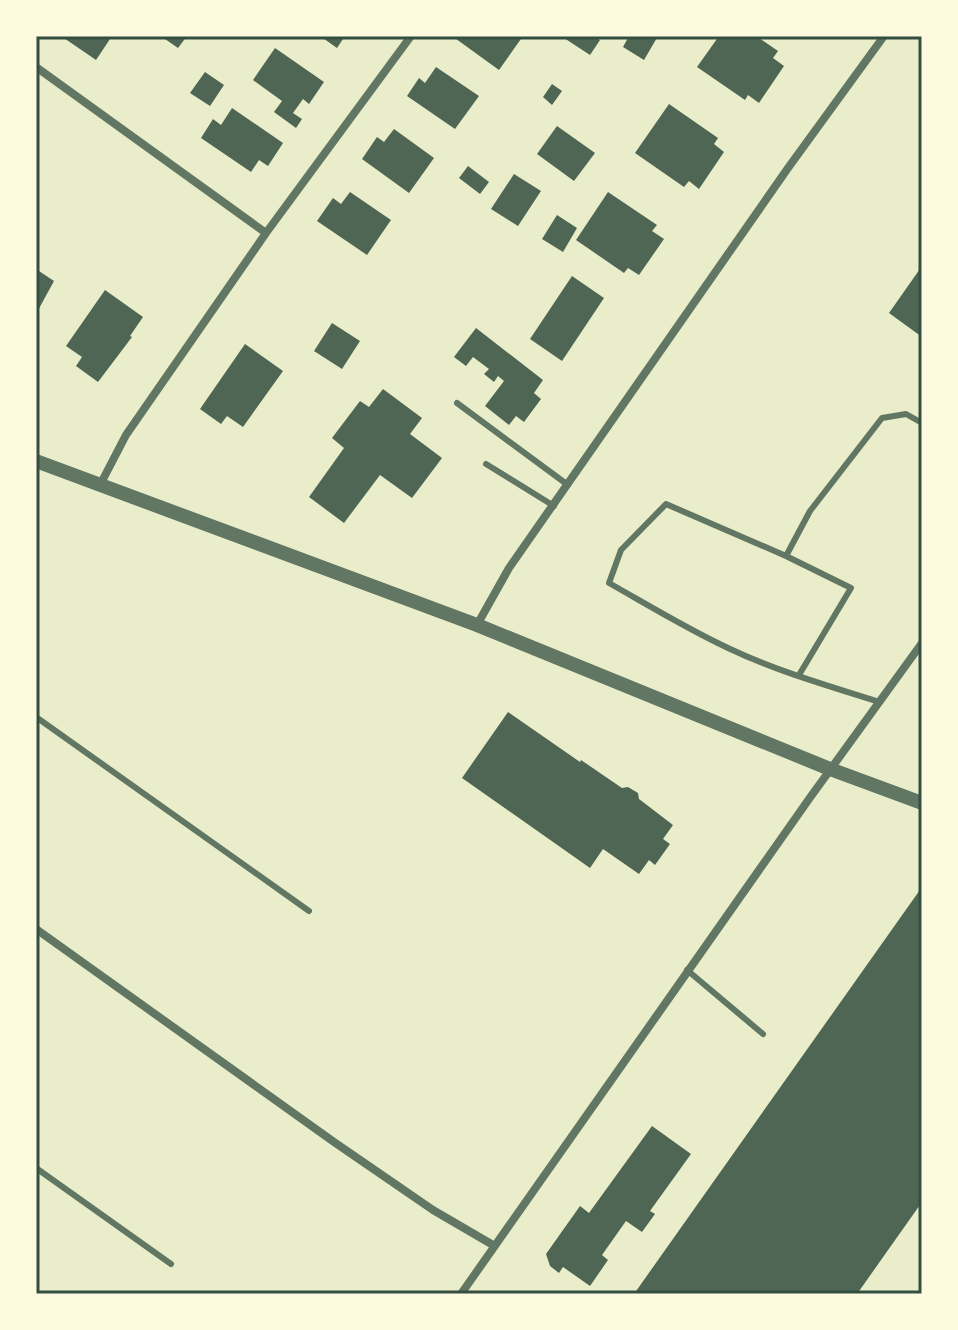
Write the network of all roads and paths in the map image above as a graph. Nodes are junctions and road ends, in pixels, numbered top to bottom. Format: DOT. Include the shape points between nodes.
graph roads {
  1 [pos="411,36"];
  2 [pos="884,36"];
  3 [pos="36,67"];
  4 [pos="266,233"];
  5 [pos="457,403"];
  6 [pos="922,423"];
  7 [pos="36,461"];
  8 [pos="486,464"];
  9 [pos="568,485"];
  10 [pos="100,486"];
  11 [pos="554,506"];
  12 [pos="786,556"];
  13 [pos="477,625"];
  14 [pos="922,643"];
  15 [pos="799,675"];
  16 [pos="879,702"];
  17 [pos="36,717"];
  18 [pos="830,769"];
  19 [pos="922,803"];
  20 [pos="309,911"];
  21 [pos="36,929"];
  22 [pos="687,970"];
  23 [pos="763,1034"];
  24 [pos="36,1168"];
  25 [pos="493,1245"];
  26 [pos="171,1264"];
  27 [pos="461,1294"];
  1 -- 4 [label="street"];
  2 -- 9 [label="street"];
  3 -- 4 [label="street"];
  4 -- 10 [label="street" via="126,435"];
  5 -- 9 [label="lane"];
  6 -- 12 [label="lane" via="906,414 882,418 810,511"];
  7 -- 10 [label="street"];
  8 -- 11 [label="lane"];
  9 -- 11 [label="street"];
  10 -- 13 [label="street"];
  11 -- 13 [label="street" via="509,568"];
  12 -- 15 [label="lane" via="851,588"];
  12 -- 15 [label="lane" via="666,504 621,550 609,583 729,649"];
  13 -- 18 [label="street"];
  14 -- 16 [label="street"];
  15 -- 16 [label="lane"];
  16 -- 18 [label="street"];
  17 -- 20 [label="lane"];
  18 -- 19 [label="street"];
  18 -- 22 [label="street"];
  21 -- 25 [label="street" via="346,1150"];
  22 -- 23 [label="lane"];
  22 -- 25 [label="street"];
  24 -- 26 [label="lane"];
  25 -- 27 [label="street"];
}
